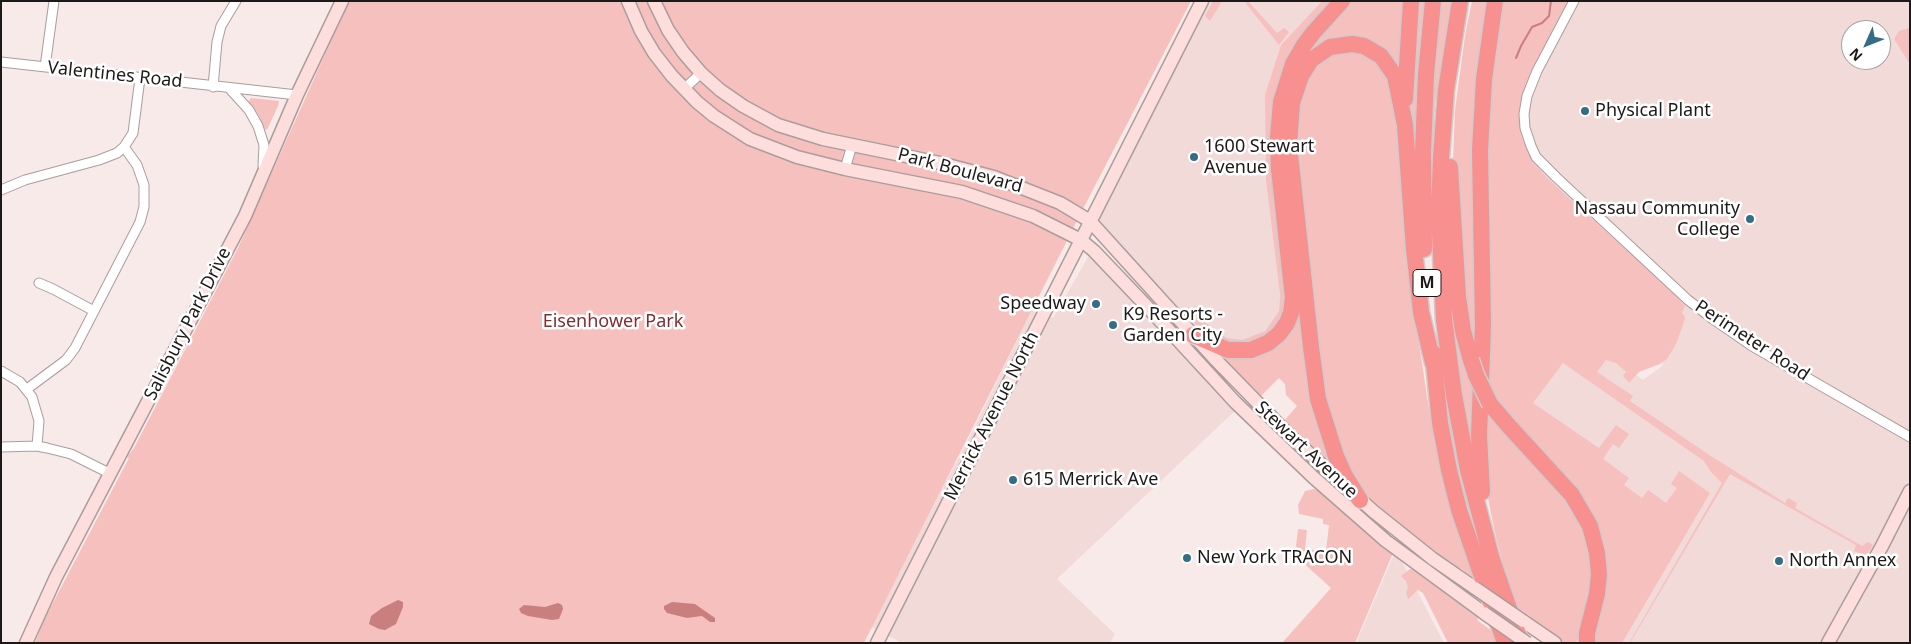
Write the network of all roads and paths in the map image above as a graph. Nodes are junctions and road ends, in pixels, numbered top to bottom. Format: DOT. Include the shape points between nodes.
graph roads {
  1 [pos="54,1"];
  2 [pos="236,1"];
  3 [pos="342,1"];
  4 [pos="628,1"];
  5 [pos="654,1"];
  6 [pos="1202,1"];
  7 [pos="1342,1"];
  8 [pos="1412,1"];
  9 [pos="1433,1"];
  10 [pos="1460,1"];
  11 [pos="1495,1"];
  12 [pos="1574,1"];
  13 [pos="1,62"];
  14 [pos="45,67"];
  15 [pos="701,73"];
  16 [pos="140,78"];
  17 [pos="213,86"];
  18 [pos="228,88"];
  19 [pos="684,90"];
  20 [pos="1446,90"];
  21 [pos="297,95"];
  22 [pos="1405,125"];
  23 [pos="852,146"];
  24 [pos="124,147"];
  25 [pos="845,169"];
  26 [pos="260,180"];
  27 [pos="1015,184"];
  28 [pos="1,190"];
  29 [pos="1039,193"];
  30 [pos="1009,207"];
  31 [pos="1033,216"];
  32 [pos="1090,221"];
  33 [pos="1081,240"];
  34 [pos="39,283"];
  35 [pos="94,312"];
  36 [pos="1193,335"];
  37 [pos="1214,358"];
  38 [pos="1433,363"];
  39 [pos="1,371"];
  40 [pos="1212,377"];
  41 [pos="27,390"];
  42 [pos="1234,402"];
  43 [pos="1255,402"];
  44 [pos="1910,437"];
  45 [pos="37,446"];
  46 [pos="1,447"];
  47 [pos="1320,464"];
  48 [pos="1304,467"];
  49 [pos="111,474"];
  50 [pos="1313,477"];
  51 [pos="1910,491"];
  52 [pos="1360,500"];
  53 [pos="1485,537"];
  54 [pos="1593,612"];
  55 [pos="26,643"];
  56 [pos="877,643"];
  57 [pos="1505,643"];
  58 [pos="1521,643"];
  59 [pos="1528,643"];
  60 [pos="1555,643"];
  61 [pos="1579,643"];
  62 [pos="1587,643"];
  63 [pos="1828,643"];
  1 -- 14 [label="street"];
  2 -- 17 [label="street" via="221,26"];
  3 -- 21 [label="main road, Salisbury Park Drive"];
  4 -- 19 [label="main road, Park Boulevard" via="654,53"];
  5 -- 15 [label="main road, Park Boulevard" via="668,30"];
  6 -- 32 [label="main road, Merrick Avenue North"];
  7 -- 36 [label="highway" via="1304,45 1293,64 1281,102 1279,169 1293,298 1287,323 1268,344 1251,350 1228,350"];
  8 -- 22 [label="highway"];
  9 -- 38 [label="highway, M" via="1426,74 1422,199"];
  10 -- 20 [label="highway, M"];
  11 -- 53 [label="highway" via="1484,79 1480,158 1483,325 1479,450"];
  12 -- 44 [label="street, Perimeter Road" via="1527,96 1525,128 1536,157 1688,300 1713,319 1752,346"];
  13 -- 14 [label="street, Valentines Road"];
  14 -- 16 [label="street, Valentines Road"];
  15 -- 19 [label="street"];
  15 -- 23 [label="main road, Park Boulevard" via="743,106 778,125"];
  16 -- 17 [label="street, Valentines Road"];
  16 -- 24 [label="street" via="134,126"];
  17 -- 18 [label="street, Valentines Road"];
  18 -- 21 [label="street, Valentines Road"];
  18 -- 26 [label="street" via="249,110 258,126 264,145"];
  19 -- 25 [label="main road, Park Boulevard" via="714,116 750,138 797,157"];
  20 -- 53 [label="highway, M" via="1439,212 1444,319 1458,421"];
  20 -- 54 [label="highway, bridge" via="1451,130 1458,297 1471,360 1490,404 1572,495 1586,518 1599,564"];
  21 -- 26 [label="main road, Salisbury Park Drive"];
  22 -- 38 [label="highway" via="1421,312"];
  22 -- 52 [label="highway" via="1395,76 1381,56 1364,46 1340,44 1320,52 1301,76 1292,103 1290,145 1315,380 1332,446"];
  23 -- 25 [label="street"];
  23 -- 27 [label="main road, Park Boulevard" via="940,163"];
  24 -- 28 [label="street" via="109,157 31,178"];
  24 -- 35 [label="street" via="142,176 144,207 136,230"];
  25 -- 30 [label="main road, Park Boulevard" via="962,192"];
  26 -- 49 [label="main road, Salisbury Park Drive" via="245,216"];
  27 -- 29 [label="main road, Park Boulevard"];
  27 -- 30 [label="main road" via="1017,197"];
  29 -- 31 [label="main road" via="1028,208"];
  29 -- 32 [label="main road, Park Boulevard"];
  30 -- 31 [label="main road, Park Boulevard"];
  31 -- 33 [label="main road, Park Boulevard"];
  32 -- 33 [label="main road, Merrick Avenue North"];
  32 -- 36 [label="main road, Stewart Avenue"];
  33 -- 40 [label="main road, Stewart Avenue"];
  33 -- 56 [label="main road, Merrick Avenue North"];
  34 -- 35 [label="street"];
  35 -- 41 [label="street" via="71,354"];
  36 -- 37 [label="main road, Stewart Avenue"];
  37 -- 40 [label="main road"];
  37 -- 43 [label="main road, Stewart Avenue"];
  38 -- 57 [label="highway, M" via="1440,423 1459,510"];
  39 -- 41 [label="street" via="15,378"];
  40 -- 42 [label="main road, Stewart Avenue"];
  41 -- 45 [label="street" via="39,421"];
  42 -- 43 [label="main road"];
  42 -- 48 [label="main road, Stewart Avenue"];
  43 -- 47 [label="main road, Stewart Avenue"];
  45 -- 46 [label="street"];
  45 -- 49 [label="street" via="71,454"];
  47 -- 48 [label="main road"];
  47 -- 50 [label="main road"];
  47 -- 52 [label="main road, Stewart Avenue"];
  48 -- 50 [label="main road, Stewart Avenue"];
  49 -- 55 [label="main road, Salisbury Park Drive" via="56,577"];
  50 -- 59 [label="main road, Stewart Avenue, bridge" via="1386,541"];
  51 -- 63 [label="main road"];
  52 -- 60 [label="main road, Stewart Avenue, bridge" via="1433,559"];
  53 -- 58 [label="highway, M"];
  54 -- 61 [label="highway"];
  54 -- 62 [label="highway"];
}
